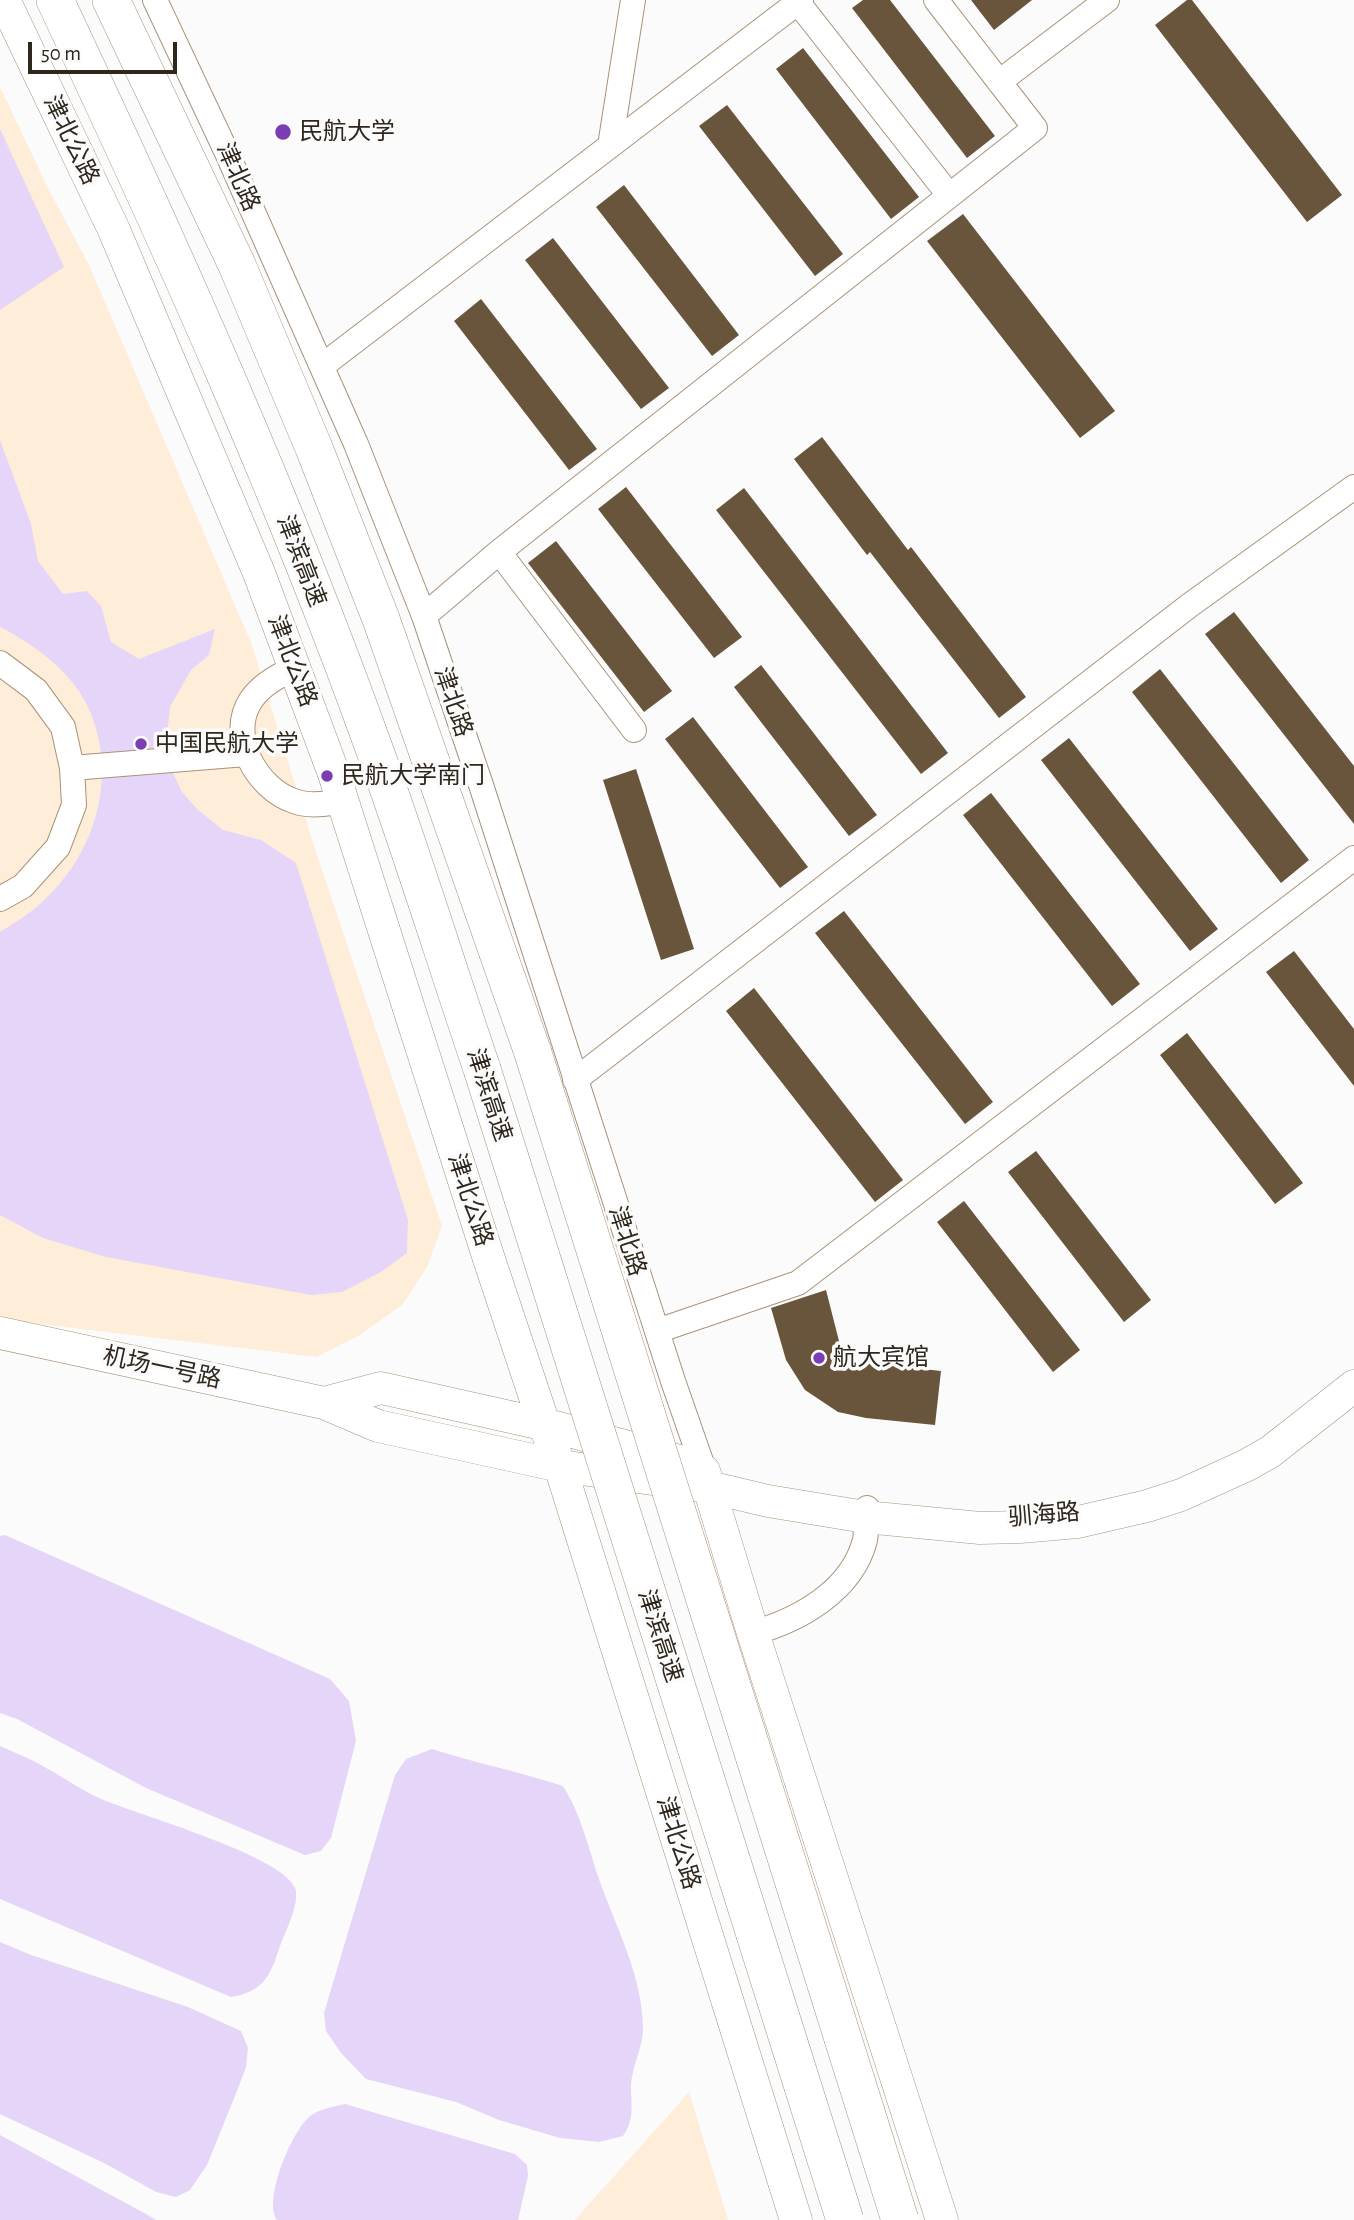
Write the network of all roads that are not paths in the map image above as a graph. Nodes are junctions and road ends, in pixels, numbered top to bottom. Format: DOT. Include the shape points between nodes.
graph roads {
  1 [pos="4,0"];
  2 [pos="18,0"];
  3 [pos="55,0"];
  4 [pos="111,0"];
  5 [pos="155,0"];
  6 [pos="633,0"];
  7 [pos="936,0"];
  8 [pos="1107,0"];
  9 [pos="798,1"];
  10 [pos="999,82"];
  11 [pos="610,146"];
  12 [pos="949,195"];
  13 [pos="322,366"];
  14 [pos="1354,487"];
  15 [pos="499,552"];
  16 [pos="424,616"];
  17 [pos="0,663"];
  18 [pos="295,668"];
  19 [pos="635,730"];
  20 [pos="246,754"];
  21 [pos="72,768"];
  22 [pos="342,801"];
  23 [pos="1354,858"];
  24 [pos="0,899"];
  25 [pos="575,1080"];
  26 [pos="657,1331"];
  27 [pos="0,1333"];
  28 [pos="1354,1375"];
  29 [pos="1354,1386"];
  30 [pos="324,1404"];
  31 [pos="550,1426"];
  32 [pos="561,1466"];
  33 [pos="706,1477"];
  34 [pos="866,1512"];
  35 [pos="753,1633"];
  36 [pos="796,2220"];
  37 [pos="845,2220"];
  38 [pos="900,2220"];
  39 [pos="943,2220"];
  1 -- 18 [label="main road, 津北公路" via="144,296"];
  2 -- 31 [label="main road, 津北公路" via="179,348 315,692"];
  3 -- 37 [label="highway, 津滨高速, bridge" via="282,511 375,751 482,1069"];
  4 -- 38 [label="highway, bridge" via="237,265 381,620 533,1053"];
  5 -- 13 [label="street, 津北路"];
  6 -- 11 [label="street"];
  7 -- 10 [label="street"];
  8 -- 10 [label="street"];
  9 -- 11 [label="street"];
  9 -- 12 [label="street"];
  10 -- 12 [label="street" via="1035,128"];
  11 -- 13 [label="street"];
  12 -- 15 [label="street"];
  13 -- 16 [label="street, 津北路"];
  14 -- 25 [label="street" via="1190,605"];
  15 -- 16 [label="street"];
  15 -- 19 [label="street"];
  16 -- 25 [label="street, 津北路"];
  17 -- 21 [label="street" via="36,690 63,727"];
  18 -- 20 [label="street" via="250,701 242,722"];
  18 -- 22 [label="main road, 津北公路"];
  20 -- 21 [label="street"];
  20 -- 22 [label="street" via="277,794 297,802"];
  21 -- 24 [label="street" via="74,806 58,847 23,886"];
  22 -- 31 [label="main road, 津北公路"];
  23 -- 26 [label="street" via="798,1283"];
  25 -- 26 [label="street, 津北路"];
  26 -- 33 [label="street, 津北路"];
  27 -- 30 [label="main road, 机场一号路"];
  28 -- 34 [label="main road, 驯海路" via="1290,1426 1241,1457 1123,1504 1009,1520"];
  29 -- 34 [label="main road, 驯海路" via="1245,1466 1147,1506 1078,1521 1020,1527 934,1525"];
  30 -- 31 [label="main road, 机场一号路" via="381,1388"];
  30 -- 32 [label="main road, 机场一号路" via="378,1426"];
  31 -- 32 [label="main road, 津北公路"];
  31 -- 33 [label="main road"];
  32 -- 33 [label="main road"];
  32 -- 36 [label="main road, 津北公路"];
  33 -- 34 [label="main road, 驯海路" via="768,1501"];
  33 -- 35 [label="main road"];
  34 -- 35 [label="street" via="865,1540 832,1592 793,1618"];
  35 -- 39 [label="main road"];
}
